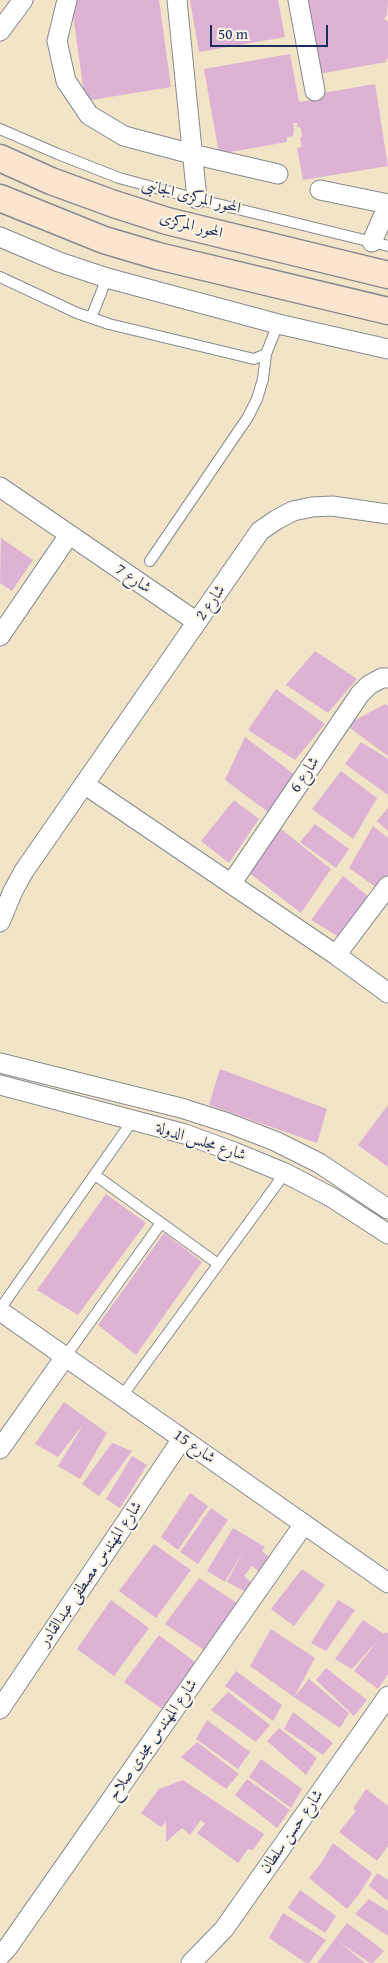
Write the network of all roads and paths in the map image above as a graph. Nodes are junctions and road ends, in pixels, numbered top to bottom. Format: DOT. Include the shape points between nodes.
graph roads {
  1 [pos="23,0"];
  2 [pos="66,0"];
  3 [pos="177,0"];
  4 [pos="298,0"];
  5 [pos="0,31"];
  6 [pos="315,91"];
  7 [pos="0,129"];
  8 [pos="192,154"];
  9 [pos="0,158"];
  10 [pos="278,174"];
  11 [pos="320,190"];
  12 [pos="0,198"];
  13 [pos="197,199"];
  14 [pos="388,204"];
  15 [pos="0,237"];
  16 [pos="235,238"];
  17 [pos="380,244"];
  18 [pos="339,263"];
  19 [pos="388,275"];
  20 [pos="0,278"];
  21 [pos="107,278"];
  22 [pos="273,284"];
  23 [pos="381,310"];
  24 [pos="91,318"];
  25 [pos="278,324"];
  26 [pos="388,349"];
  27 [pos="266,354"];
  28 [pos="0,487"];
  29 [pos="388,514"];
  30 [pos="69,535"];
  31 [pos="150,561"];
  32 [pos="197,622"];
  33 [pos="0,636"];
  34 [pos="388,678"];
  35 [pos="84,784"];
  36 [pos="231,884"];
  37 [pos="388,886"];
  38 [pos="0,922"];
  39 [pos="336,955"];
  40 [pos="388,993"];
  41 [pos="0,1063"];
  42 [pos="0,1085"];
  43 [pos="133,1120"];
  44 [pos="285,1173"];
  45 [pos="95,1175"];
  46 [pos="388,1209"];
  47 [pos="161,1223"];
  48 [pos="388,1234"];
  49 [pos="218,1264"];
  50 [pos="0,1310"];
  51 [pos="66,1356"];
  52 [pos="122,1396"];
  53 [pos="182,1438"];
  54 [pos="0,1449"];
  55 [pos="304,1524"];
  56 [pos="388,1583"];
  57 [pos="388,1696"];
  58 [pos="0,1709"];
  59 [pos="0,1956"];
  60 [pos="191,1963"];
  1 -- 5 [label="street"];
  2 -- 8 [label="street" via="57,41 66,82 89,115 124,136"];
  3 -- 8 [label="street"];
  4 -- 6 [label="street"];
  7 -- 13 [label="lane, المحور المركزى الجانبى" via="120,178"];
  8 -- 10 [label="street"];
  8 -- 13 [label="street"];
  9 -- 16 [label="main road, المحور المركزى" via="114,204"];
  11 -- 14 [label="street"];
  12 -- 22 [label="main road" via="113,242"];
  13 -- 17 [label="lane, المحور المركزى الجانبى"];
  14 -- 17 [label="street"];
  15 -- 21 [label="street"];
  16 -- 18 [label="main road, المحور المركزى"];
  16 -- 22 [label="main road" via="240,252 277,264 281,276"];
  18 -- 19 [label="main road, المحور المركزى"];
  18 -- 23 [label="main road" via="329,271 332,284 368,297"];
  20 -- 24 [label="lane"];
  21 -- 24 [label="lane"];
  21 -- 25 [label="street"];
  22 -- 23 [label="main road"];
  24 -- 27 [label="lane" via="246,358 254,359"];
  25 -- 26 [label="street"];
  25 -- 27 [label="lane"];
  27 -- 31 [label="lane" via="263,379 248,416"];
  28 -- 30 [label="street, شارع 7"];
  29 -- 32 [label="street, شارع 2" via="332,506 312,507 293,511 276,520 260,532"];
  30 -- 32 [label="street, شارع 7"];
  30 -- 33 [label="street"];
  32 -- 35 [label="street, شارع 2"];
  34 -- 36 [label="street, شارع 6" via="368,685 360,694"];
  35 -- 36 [label="street"];
  35 -- 38 [label="street, شارع 2" via="24,871"];
  36 -- 39 [label="street"];
  37 -- 39 [label="street"];
  39 -- 40 [label="street"];
  41 -- 46 [label="street, شارع مجلس الدولة" via="181,1108 228,1123 275,1141 319,1164"];
  42 -- 43 [label="street, شارع مجلس الدولة"];
  43 -- 44 [label="street, شارع مجلس الدولة" via="185,1134"];
  43 -- 45 [label="lane"];
  44 -- 48 [label="street, شارع مجلس الدولة" via="331,1197"];
  44 -- 49 [label="lane"];
  45 -- 47 [label="lane"];
  45 -- 50 [label="lane"];
  47 -- 49 [label="lane"];
  47 -- 51 [label="lane"];
  49 -- 52 [label="lane"];
  50 -- 51 [label="street, شارع 15"];
  51 -- 52 [label="street, شارع 15"];
  51 -- 54 [label="street"];
  52 -- 53 [label="street, شارع 15"];
  53 -- 55 [label="street, شارع 15"];
  53 -- 58 [label="street, شارع المهندس مصطفى عبدالقادر"];
  55 -- 56 [label="street, شارع 15"];
  55 -- 59 [label="street, شارع المهندس مجدى صلاح"];
  57 -- 60 [label="street, شارع حسن سلطان" via="224,1929"];
}
